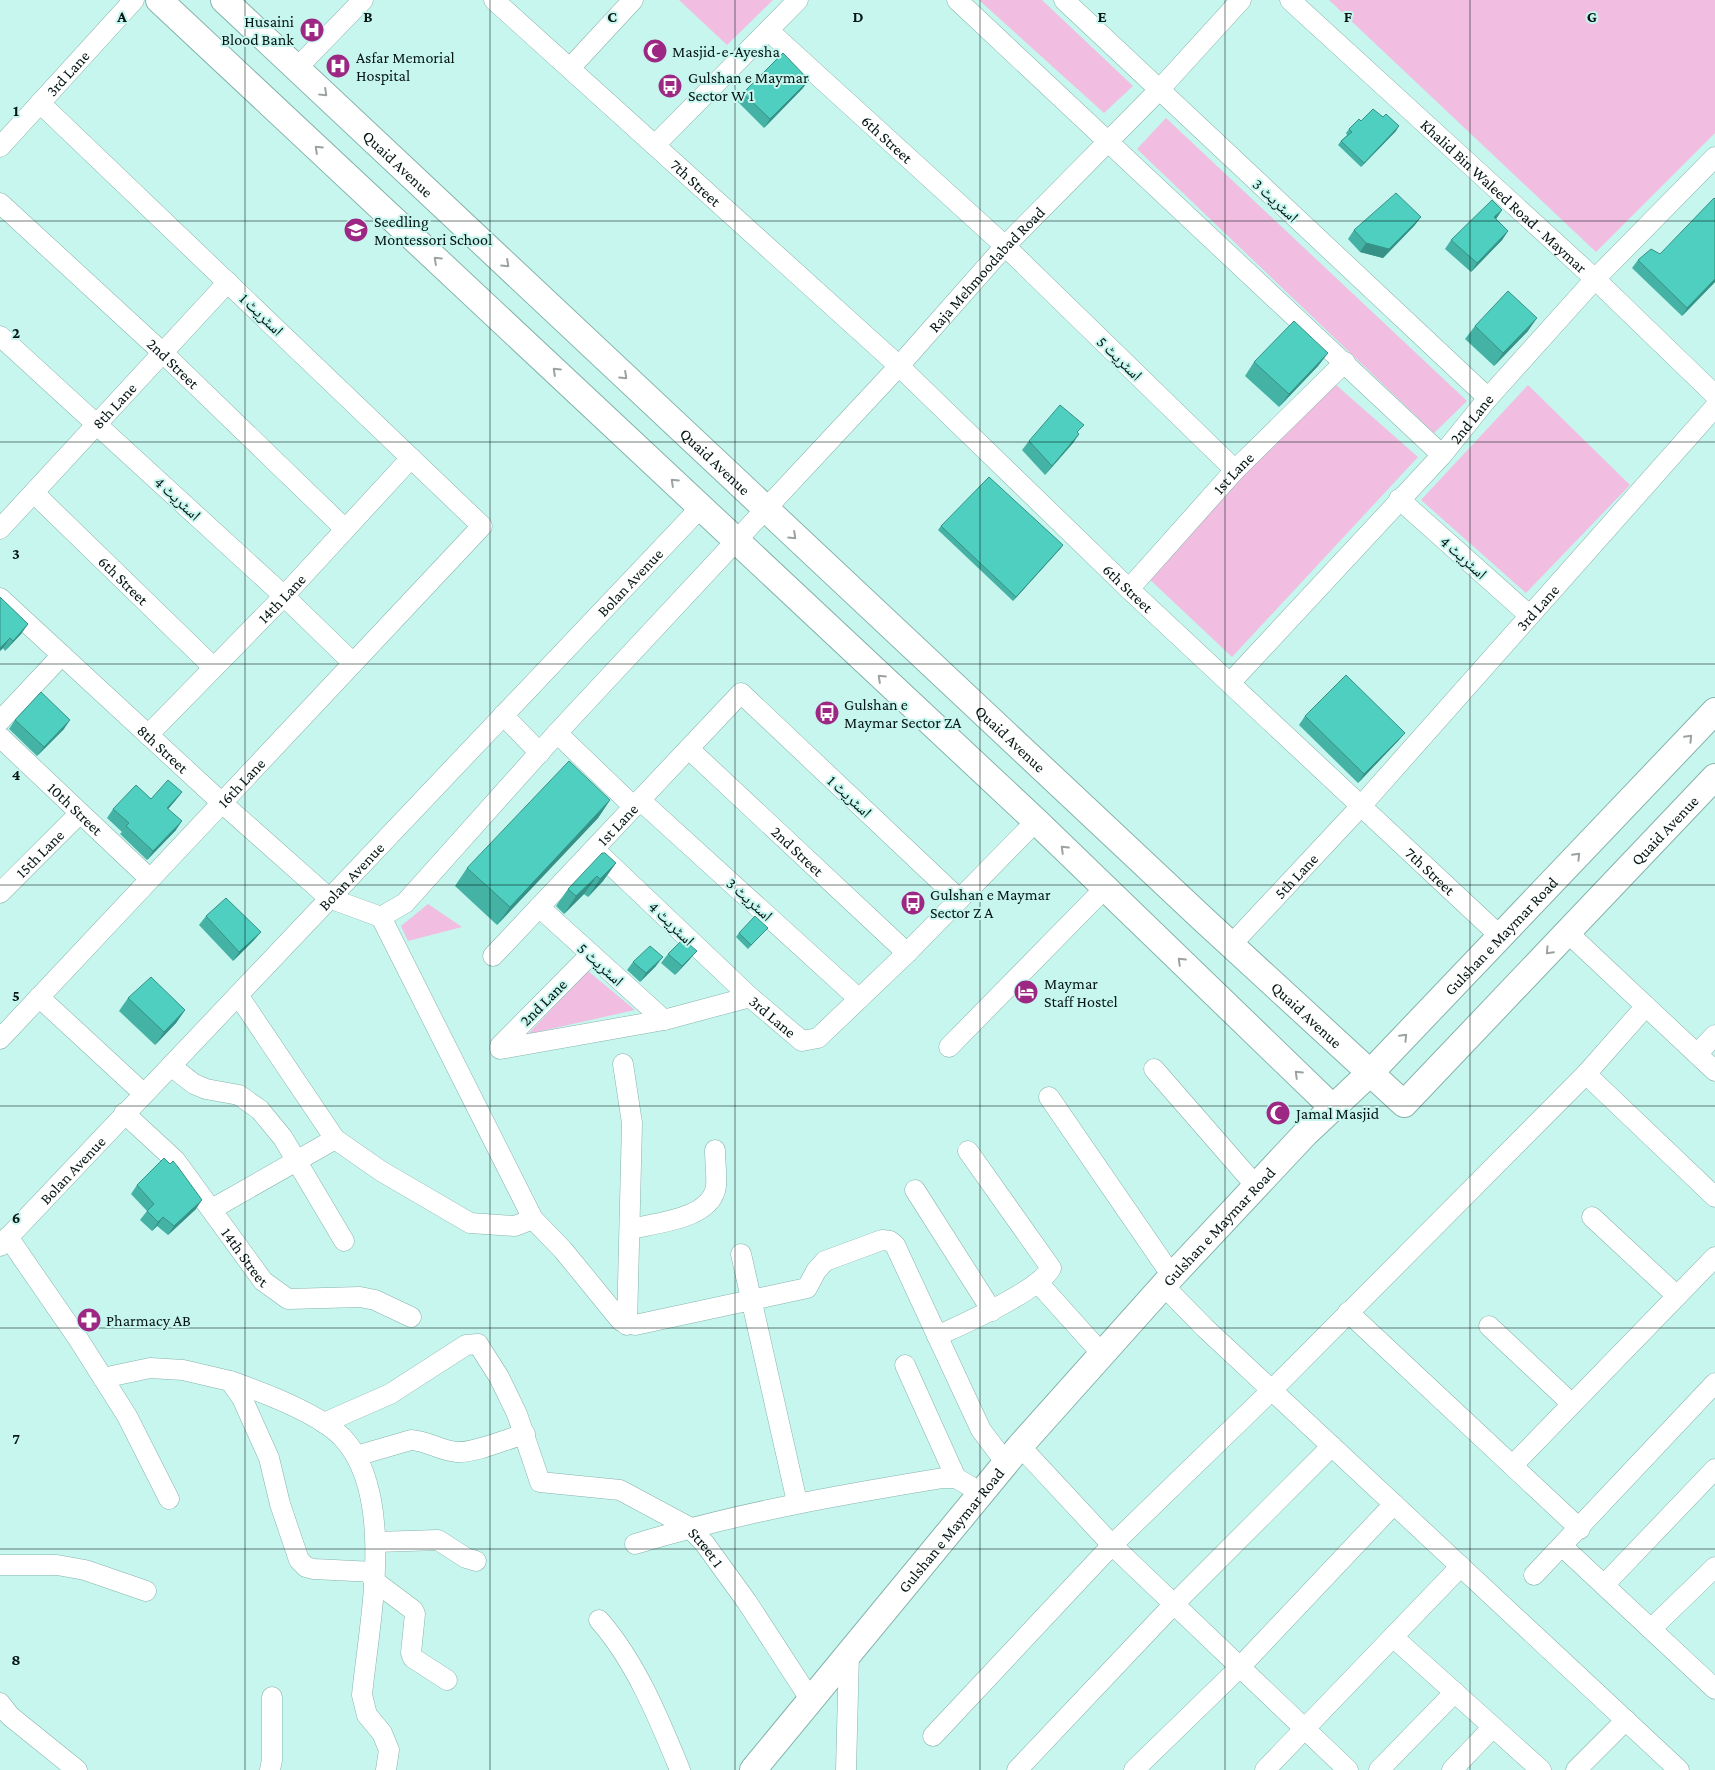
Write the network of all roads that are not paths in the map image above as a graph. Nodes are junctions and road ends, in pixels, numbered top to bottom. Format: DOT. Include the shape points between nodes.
graph roads {
  1 [pos="134,0"];
  2 [pos="159,0"];
  3 [pos="224,0"];
  4 [pos="363,0"];
  5 [pos="494,0"];
  6 [pos="634,0"];
  7 [pos="798,0"];
  8 [pos="957,0"];
  9 [pos="1064,0"];
  10 [pos="1241,0"];
  11 [pos="1290,0"];
  12 [pos="768,31"];
  13 [pos="296,68"];
  14 [pos="570,68"];
  15 [pos="1159,90"];
  16 [pos="40,103"];
  17 [pos="1108,141"];
  18 [pos="655,145"];
  19 [pos="0,147"];
  20 [pos="1715,157"];
  21 [pos="0,203"];
  22 [pos="1005,246"];
  23 [pos="1595,279"];
  24 [pos="228,282"];
  25 [pos="0,336"];
  26 [pos="163,353"];
  27 [pos="1345,362"];
  28 [pos="899,366"];
  29 [pos="1715,395"];
  30 [pos="1488,398"];
  31 [pos="1715,407"];
  32 [pos="98,424"];
  33 [pos="1442,455"];
  34 [pos="411,458"];
  35 [pos="1236,470"];
  36 [pos="34,493"];
  37 [pos="1399,499"];
  38 [pos="701,507"];
  39 [pos="765,509"];
  40 [pos="4,518"];
  41 [pos="482,526"];
  42 [pos="344,528"];
  43 [pos="734,541"];
  44 [pos="1129,590"];
  45 [pos="284,596"];
  46 [pos="0,598"];
  47 [pos="1529,615"];
  48 [pos="62,655"];
  49 [pos="353,663"];
  50 [pos="213,666"];
  51 [pos="1230,683"];
  52 [pos="741,693"];
  53 [pos="1715,711"];
  54 [pos="503,715"];
  55 [pos="0,721"];
  56 [pos="148,734"];
  57 [pos="557,734"];
  58 [pos="0,737"];
  59 [pos="689,749"];
  60 [pos="540,753"];
  61 [pos="1715,776"];
  62 [pos="222,803"];
  63 [pos="637,803"];
  64 [pos="1361,806"];
  65 [pos="80,813"];
  66 [pos="1036,821"];
  67 [pos="594,849"];
  68 [pos="150,879"];
  69 [pos="1105,888"];
  70 [pos="0,893"];
  71 [pos="329,898"];
  72 [pos="959,898"];
  73 [pos="540,907"];
  74 [pos="381,916"];
  75 [pos="1567,932"];
  76 [pos="1500,936"];
  77 [pos="1231,945"];
  78 [pos="907,953"];
  79 [pos="590,954"];
  80 [pos="493,956"];
  81 [pos="238,994"];
  82 [pos="39,997"];
  83 [pos="750,997"];
  84 [pos="859,999"];
  85 [pos="1646,1006"];
  86 [pos="664,1020"];
  87 [pos="1,1035"];
  88 [pos="1715,1035"];
  89 [pos="949,1047"];
  90 [pos="502,1050"];
  91 [pos="1697,1054"];
  92 [pos="622,1064"];
  93 [pos="171,1066"];
  94 [pos="1154,1069"];
  95 [pos="1715,1071"];
  96 [pos="1371,1072"];
  97 [pos="1586,1074"];
  98 [pos="144,1094"];
  99 [pos="1049,1097"];
  100 [pos="1333,1108"];
  101 [pos="124,1114"];
  102 [pos="335,1139"];
  103 [pos="715,1150"];
  104 [pos="968,1151"];
  105 [pos="294,1161"];
  106 [pos="1256,1186"];
  107 [pos="915,1190"];
  108 [pos="1715,1198"];
  109 [pos="212,1209"];
  110 [pos="1592,1216"];
  111 [pos="532,1220"];
  112 [pos="630,1229"];
  113 [pos="4,1241"];
  114 [pos="344,1242"];
  115 [pos="741,1254"];
  116 [pos="1715,1257"];
  117 [pos="1167,1280"];
  118 [pos="1037,1284"];
  119 [pos="1677,1296"];
  120 [pos="751,1299"];
  121 [pos="992,1311"];
  122 [pos="1348,1312"];
  123 [pos="411,1317"];
  124 [pos="627,1325"];
  125 [pos="1489,1326"];
  126 [pos="938,1336"];
  127 [pos="1103,1355"];
  128 [pos="905,1365"];
  129 [pos="103,1378"];
  130 [pos="230,1381"];
  131 [pos="1715,1383"];
  132 [pos="1272,1390"];
  133 [pos="1572,1404"];
  134 [pos="324,1423"];
  135 [pos="525,1434"];
  136 [pos="1332,1446"];
  137 [pos="1013,1454"];
  138 [pos="356,1456"];
  139 [pos="1513,1465"];
  140 [pos="1715,1469"];
  141 [pos="956,1478"];
  142 [pos="982,1493"];
  143 [pos="169,1499"];
  144 [pos="797,1502"];
  145 [pos="1394,1504"];
  146 [pos="689,1528"];
  147 [pos="1580,1528"];
  148 [pos="376,1542"];
  149 [pos="635,1544"];
  150 [pos="1112,1545"];
  151 [pos="1562,1546"];
  152 [pos="476,1561"];
  153 [pos="0,1565"];
  154 [pos="1461,1566"];
  155 [pos="1715,1567"];
  156 [pos="374,1576"];
  157 [pos="1534,1576"];
  158 [pos="1604,1585"];
  159 [pos="146,1591"];
  160 [pos="1174,1604"];
  161 [pos="599,1620"];
  162 [pos="1651,1629"];
  163 [pos="1393,1637"];
  164 [pos="849,1653"];
  165 [pos="1240,1667"];
  166 [pos="447,1680"];
  167 [pos="1713,1684"];
  168 [pos="1454,1692"];
  169 [pos="272,1697"];
  170 [pos="810,1699"];
  171 [pos="0,1703"];
  172 [pos="1626,1720"];
  173 [pos="1493,1727"];
  174 [pos="1305,1729"];
  175 [pos="933,1736"];
  176 [pos="77,1770"];
  177 [pos="270,1770"];
  178 [pos="386,1770"];
  179 [pos="680,1770"];
  180 [pos="752,1770"];
  181 [pos="846,1770"];
  182 [pos="1017,1770"];
  183 [pos="1134,1770"];
  184 [pos="1264,1770"];
  185 [pos="1348,1770"];
  186 [pos="1379,1770"];
  187 [pos="1452,1770"];
  188 [pos="1541,1770"];
  189 [pos="1576,1770"];
  190 [pos="1679,1770"];
  1 -- 16 [label="street, 3rd Lane"];
  38 -- 2 [label="main road, one-way"];
  3 -- 13 [label="main road, Quaid Avenue"];
  4 -- 13 [label="street"];
  5 -- 14 [label="street, 7th Street"];
  6 -- 14 [label="street"];
  7 -- 12 [label="street"];
  8 -- 17 [label="street"];
  9 -- 15 [label="street, اسٹریٹ 3"];
  10 -- 15 [label="street, Raja Mehmoodabad Road"];
  11 -- 23 [label="street, Khalid Bin Waleed Road - Maymar"];
  12 -- 18 [label="street"];
  12 -- 22 [label="street, 6th Street"];
  13 -- 39 [label="main road, Quaid Avenue, one-way"];
  14 -- 18 [label="street, 7th Street"];
  15 -- 17 [label="street, Raja Mehmoodabad Road"];
  15 -- 30 [label="street, اسٹریٹ 3"];
  16 -- 19 [label="street, 3rd Lane"];
  16 -- 24 [label="street, اسٹریٹ 1"];
  17 -- 22 [label="street, Raja Mehmoodabad Road"];
  17 -- 27 [label="street"];
  18 -- 28 [label="street, 7th Street"];
  20 -- 23 [label="street, 2nd Lane"];
  21 -- 26 [label="street, 2nd Street"];
  22 -- 28 [label="street, Raja Mehmoodabad Road"];
  22 -- 35 [label="street, اسٹریٹ 5"];
  23 -- 29 [label="street, Khalid Bin Waleed Road - Maymar"];
  23 -- 30 [label="street, 2nd Lane"];
  24 -- 26 [label="street, 8th Lane"];
  24 -- 34 [label="street, اسٹریٹ 1"];
  25 -- 32 [label="street, اسٹریٹ 4"];
  26 -- 32 [label="street, 8th Lane"];
  26 -- 42 [label="street, 2nd Street"];
  27 -- 33 [label="street"];
  27 -- 35 [label="street, 1st Lane"];
  28 -- 39 [label="street, Raja Mehmoodabad Road"];
  28 -- 44 [label="street, 6th Street"];
  30 -- 33 [label="street, 2nd Lane"];
  31 -- 47 [label="street, 3rd Lane"];
  32 -- 36 [label="street, 8th Lane"];
  32 -- 45 [label="street, اسٹریٹ 4"];
  33 -- 37 [label="street, 2nd Lane"];
  34 -- 41 [label="street, اسٹریٹ 1"];
  34 -- 42 [label="street, 14th Lane"];
  35 -- 44 [label="street, 1st Lane"];
  36 -- 40 [label="street, 8th Lane"];
  36 -- 50 [label="street, 6th Street"];
  37 -- 47 [label="street, اسٹریٹ 4"];
  37 -- 51 [label="street, 2nd Lane"];
  38 -- 43 [label="main road"];
  38 -- 54 [label="street, Bolan Avenue"];
  39 -- 43 [label="street, Raja Mehmoodabad Road"];
  39 -- 77 [label="main road, Quaid Avenue, one-way"];
  41 -- 49 [label="street, 16th Lane"];
  42 -- 45 [label="street, 14th Lane"];
  43 -- 57 [label="street"];
  66 -- 43 [label="main road, one-way"];
  44 -- 51 [label="street, 6th Street"];
  45 -- 49 [label="street, اسٹریٹ 4"];
  45 -- 50 [label="street, 14th Lane"];
  46 -- 48 [label="street, 8th Street"];
  47 -- 64 [label="street, 3rd Lane"];
  48 -- 55 [label="street"];
  48 -- 56 [label="street, 8th Street"];
  49 -- 62 [label="street, 16th Lane"];
  50 -- 56 [label="street, 14th Lane"];
  51 -- 64 [label="street, 6th Street"];
  52 -- 59 [label="street, 1st Lane"];
  52 -- 72 [label="street, اسٹریٹ 1"];
  76 -- 53 [label="main road, Gulshan e Maymar Road, one-way"];
  54 -- 60 [label="street"];
  54 -- 71 [label="street, Bolan Avenue"];
  56 -- 62 [label="street, 8th Street"];
  57 -- 60 [label="street"];
  57 -- 63 [label="street, اسٹریٹ 3"];
  58 -- 65 [label="street, 10th Street"];
  59 -- 63 [label="street, 1st Lane"];
  59 -- 78 [label="street, 2nd Street"];
  60 -- 74 [label="street" via="405,904"];
  61 -- 75 [label="main road, Quaid Avenue"];
  62 -- 68 [label="street, 16th Lane"];
  62 -- 71 [label="street, 8th Street"];
  63 -- 67 [label="street, 1st Lane"];
  63 -- 84 [label="street, اسٹریٹ 3"];
  64 -- 76 [label="street, 7th Street"];
  64 -- 77 [label="street, 5th Lane"];
  65 -- 68 [label="street, 10th Street"];
  65 -- 70 [label="street, 15th Lane"];
  69 -- 66 [label="main road, one-way"];
  66 -- 72 [label="street, 3rd Lane"];
  67 -- 73 [label="street, 1st Lane"];
  67 -- 83 [label="street, اسٹریٹ 4"];
  68 -- 82 [label="street, 16th Lane"];
  69 -- 89 [label="street"];
  100 -- 69 [label="main road, one-way"];
  71 -- 74 [label="street"];
  71 -- 81 [label="street, Bolan Avenue"];
  72 -- 78 [label="street, 3rd Lane"];
  73 -- 79 [label="street, اسٹریٹ 5"];
  73 -- 80 [label="street, 1st Lane"];
  74 -- 111 [label="street"];
  75 -- 85 [label="street"];
  75 -- 96 [label="main road, Quaid Avenue, one-way" via="1404,1104"];
  96 -- 76 [label="main road, Gulshan e Maymar Road, one-way"];
  77 -- 96 [label="main road, Quaid Avenue"];
  78 -- 84 [label="street, 3rd Lane"];
  79 -- 86 [label="street, اسٹریٹ 5"];
  79 -- 90 [label="street, 2nd Lane" via="500,1046"];
  81 -- 93 [label="street, Bolan Avenue"];
  81 -- 102 [label="street"];
  82 -- 87 [label="street, 16th Lane"];
  82 -- 98 [label="street"];
  83 -- 84 [label="street, 3rd Lane" via="802,1041 818,1038"];
  83 -- 86 [label="street, 3rd Lane"];
  85 -- 91 [label="street"];
  85 -- 97 [label="street"];
  86 -- 90 [label="street, 3rd Lane"];
  88 -- 91 [label="street"];
  91 -- 95 [label="street"];
  92 -- 112 [label="street" via="632,1123"];
  93 -- 98 [label="street, Bolan Avenue"];
  93 -- 105 [label="street" via="194,1084 239,1095 252,1102 276,1128"];
  94 -- 106 [label="street"];
  96 -- 100 [label="main road, Gulshan e Maymar Road"];
  97 -- 108 [label="street"];
  97 -- 122 [label="street"];
  98 -- 101 [label="street, Bolan Avenue"];
  99 -- 117 [label="street"];
  100 -- 106 [label="main road, Gulshan e Maymar Road"];
  101 -- 109 [label="street, 14th Street" via="175,1160"];
  101 -- 113 [label="street, Bolan Avenue"];
  102 -- 105 [label="street"];
  102 -- 111 [label="street" via="381,1171 470,1223 515,1226"];
  103 -- 112 [label="street" via="716,1187 711,1200 703,1208 683,1218"];
  104 -- 118 [label="street" via="1050,1265 1049,1271"];
  105 -- 109 [label="street"];
  105 -- 114 [label="street"];
  106 -- 117 [label="main road, Gulshan e Maymar Road"];
  107 -- 121 [label="street"];
  109 -- 123 [label="street, 14th Street" via="263,1281 280,1296 299,1300 360,1297 375,1300"];
  110 -- 119 [label="street"];
  111 -- 124 [label="street" via="563,1250"];
  112 -- 124 [label="street"];
  113 -- 129 [label="street" via="77,1337"];
  115 -- 120 [label="street"];
  116 -- 119 [label="street"];
  117 -- 127 [label="main road, Gulshan e Maymar Road"];
  117 -- 132 [label="street"];
  118 -- 121 [label="street"];
  118 -- 127 [label="street"];
  119 -- 133 [label="street"];
  120 -- 124 [label="street"];
  120 -- 126 [label="street" via="807,1288 825,1262 882,1240 890,1241 895,1245"];
  120 -- 144 [label="street"];
  121 -- 126 [label="street"];
  122 -- 132 [label="street"];
  122 -- 139 [label="street"];
  125 -- 133 [label="street"];
  126 -- 137 [label="street" via="981,1430"];
  127 -- 137 [label="main road, Gulshan e Maymar Road"];
  128 -- 141 [label="street"];
  129 -- 130 [label="street" via="150,1368 182,1370"];
  129 -- 143 [label="street" via="127,1416"];
  130 -- 134 [label="street" via="262,1392"];
  130 -- 156 [label="street" via="242,1398 269,1458 280,1504 300,1560 306,1567 314,1569"];
  131 -- 147 [label="street"];
  132 -- 136 [label="street"];
  132 -- 150 [label="street"];
  133 -- 139 [label="street"];
  134 -- 135 [label="street" via="390,1394 449,1354 472,1343 478,1344 499,1377"];
  134 -- 138 [label="street"];
  135 -- 138 [label="street" via="467,1451 457,1452 412,1440"];
  135 -- 146 [label="street, Street 1" via="538,1480 542,1483 620,1490"];
  136 -- 145 [label="street"];
  136 -- 160 [label="street"];
  137 -- 142 [label="main road, Gulshan e Maymar Road"];
  137 -- 150 [label="street"];
  138 -- 148 [label="street" via="367,1481"];
  139 -- 147 [label="street"];
  140 -- 158 [label="street"];
  141 -- 142 [label="street"];
  141 -- 144 [label="street"];
  142 -- 164 [label="main road, Gulshan e Maymar Road"];
  144 -- 146 [label="street"];
  145 -- 154 [label="street"];
  145 -- 165 [label="street"];
  146 -- 149 [label="street"];
  146 -- 170 [label="street, Street 1" via="705,1544 747,1602"];
  147 -- 151 [label="street"];
  148 -- 152 [label="street" via="438,1540"];
  148 -- 156 [label="street"];
  150 -- 160 [label="street"];
  150 -- 175 [label="street"];
  151 -- 157 [label="street"];
  151 -- 158 [label="street"];
  153 -- 159 [label="street" via="56,1565 85,1570"];
  154 -- 163 [label="street"];
  154 -- 172 [label="street"];
  155 -- 162 [label="street"];
  156 -- 166 [label="street" via="415,1614 413,1658"];
  156 -- 178 [label="street" via="362,1695 367,1715 382,1733 389,1750"];
  158 -- 162 [label="street"];
  160 -- 165 [label="street"];
  160 -- 182 [label="street"];
  161 -- 179 [label="street" via="616,1639"];
  162 -- 167 [label="street"];
  163 -- 168 [label="street"];
  163 -- 174 [label="street"];
  164 -- 170 [label="main road, Gulshan e Maymar Road"];
  164 -- 181 [label="street"];
  165 -- 174 [label="street"];
  165 -- 183 [label="street"];
  168 -- 173 [label="street"];
  168 -- 186 [label="street"];
  169 -- 177 [label="street"];
  170 -- 180 [label="main road, Gulshan e Maymar Road"];
  171 -- 176 [label="street" via="10,1716"];
  172 -- 189 [label="street"];
  172 -- 190 [label="street"];
  173 -- 187 [label="street"];
  173 -- 188 [label="street"];
  174 -- 184 [label="street"];
  174 -- 185 [label="street"];
}
